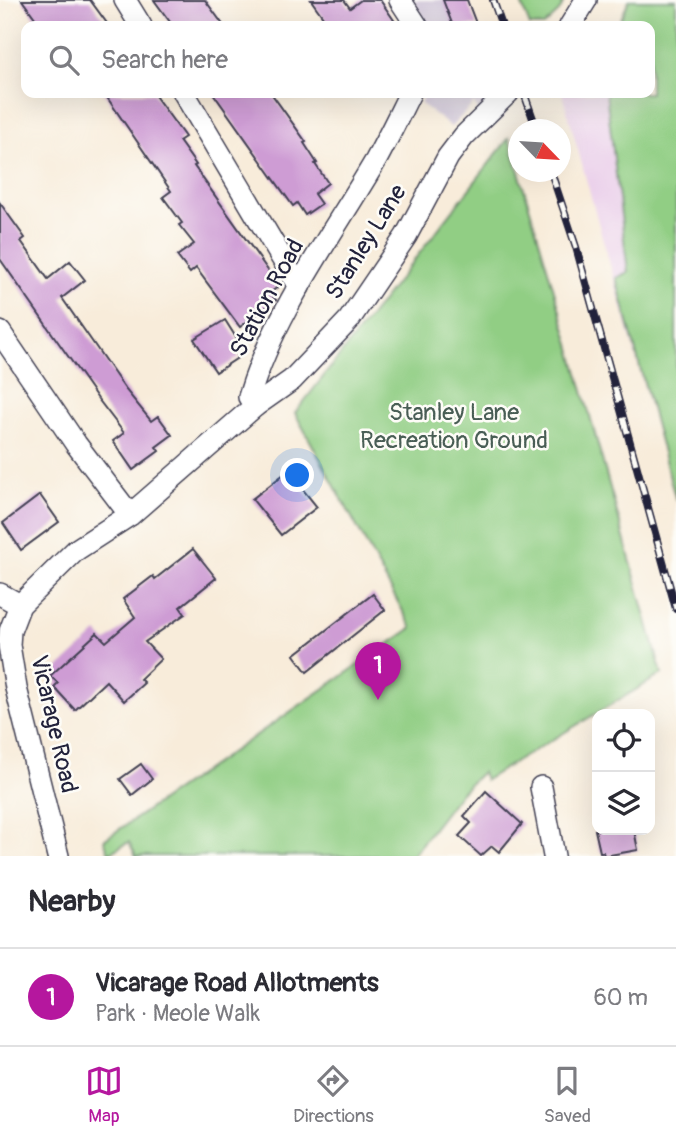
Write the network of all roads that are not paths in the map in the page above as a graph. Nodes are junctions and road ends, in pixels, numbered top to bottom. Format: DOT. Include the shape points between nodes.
graph roads {
  1 [pos="125,0"];
  2 [pos="400,0"];
  3 [pos="586,0"];
  4 [pos="138,21"];
  5 [pos="414,21"];
  6 [pos="573,21"];
  7 [pos="187,98"];
  8 [pos="407,98"];
  9 [pos="503,98"];
  10 [pos="299,287"];
  11 [pos="0,332"];
  12 [pos="255,407"];
  13 [pos="130,515"];
  14 [pos="0,594"];
  15 [pos="20,605"];
  16 [pos="541,786"];
  17 [pos="58,856"];
  18 [pos="554,856"];
  1 -- 4 [label="street"];
  2 -- 5 [label="street"];
  3 -- 6 [label="street"];
  7 -- 10 [label="street"];
  8 -- 10 [label="street, Station Road"];
  9 -- 12 [label="street, Stanley Lane" via="447,157 406,236 349,320 292,380"];
  10 -- 12 [label="street, Station Road" via="259,365 249,397"];
  11 -- 13 [label="street"];
  12 -- 13 [label="street"];
  13 -- 15 [label="street" via="76,550"];
  14 -- 15 [label="street"];
  15 -- 17 [label="street, Vicarage Road" via="9,645"];
  16 -- 18 [label="street"];
}
